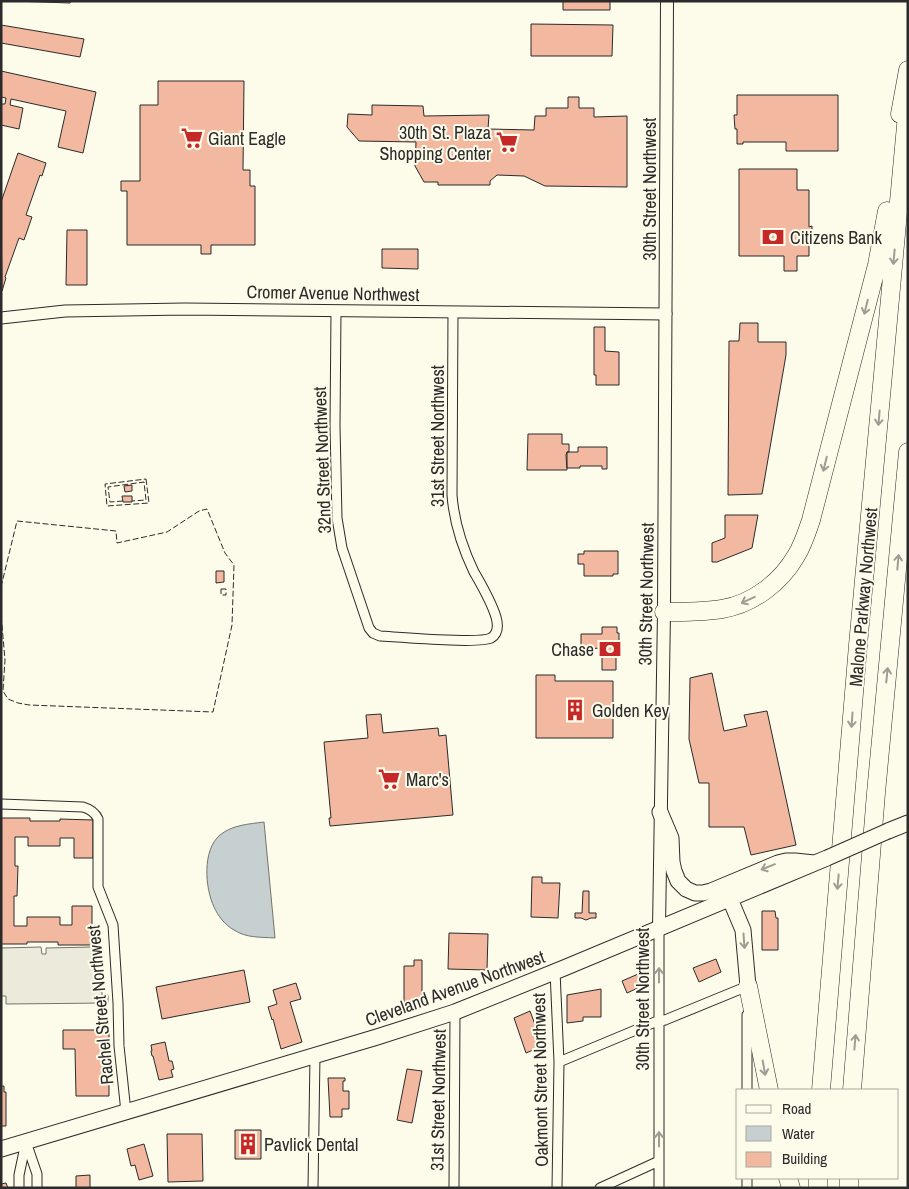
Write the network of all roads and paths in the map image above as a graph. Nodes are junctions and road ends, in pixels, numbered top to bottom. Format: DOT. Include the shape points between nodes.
graph roads {
  1 [pos="667,1"];
  2 [pos="908,70"];
  3 [pos="908,104"];
  4 [pos="336,311"];
  5 [pos="453,312"];
  6 [pos="666,314"];
  7 [pos="1,318"];
  8 [pos="908,452"];
  9 [pos="908,581"];
  10 [pos="664,612"];
  11 [pos="491,638"];
  12 [pos="890,646"];
  13 [pos="1,804"];
  14 [pos="660,812"];
  15 [pos="908,823"];
  16 [pos="821,861"];
  17 [pos="730,899"];
  18 [pos="660,928"];
  19 [pos="555,971"];
  20 [pos="748,986"];
  21 [pos="455,1012"];
  22 [pos="658,1021"];
  23 [pos="315,1055"];
  24 [pos="559,1062"];
  25 [pos="747,1089"];
  26 [pos="769,1089"];
  27 [pos="821,1089"];
  28 [pos="852,1089"];
  29 [pos="126,1112"];
  30 [pos="26,1142"];
  31 [pos="1,1149"];
  32 [pos="659,1160"];
  33 [pos="19,1188"];
  34 [pos="37,1188"];
  35 [pos="313,1188"];
  36 [pos="454,1188"];
  37 [pos="558,1188"];
  38 [pos="600,1188"];
  39 [pos="659,1188"];
  1 -- 6 [label="main road, 30th Street Northwest"];
  2 -- 10 [label="highway, one-way" via="879,255 811,520 801,546 783,574 760,594 746,601 723,608"];
  3 -- 27 [label="highway, Malone Parkway Northwest, one-way"];
  4 -- 5 [label="street, Cromer Avenue Northwest"];
  4 -- 7 [label="street, Cromer Avenue Northwest" via="109,310"];
  4 -- 11 [label="street, 32nd Street Northwest" via="337,518 342,548 369,628 380,636 462,640"];
  5 -- 6 [label="street, Cromer Avenue Northwest"];
  5 -- 11 [label="street, 31st Street Northwest" via="453,510 464,548 496,618 497,629"];
  6 -- 10 [label="main road, 30th Street Northwest"];
  12 -- 8 [label="highway, Malone Parkway Northwest, one-way"];
  9 -- 12 [label="highway"];
  10 -- 14 [label="main road, 30th Street Northwest"];
  28 -- 12 [label="highway, Malone Parkway Northwest, one-way"];
  13 -- 29 [label="street, Rachel Street Northwest" via="83,808 91,810 98,818 98,887 113,925"];
  16 -- 14 [label="main road, one-way" via="786,861 711,891 695,893 685,888 676,876 671,838"];
  14 -- 18 [label="main road, 30th Street Northwest"];
  15 -- 16 [label="main road, Cleveland Avenue Northwest, bridge"];
  16 -- 17 [label="main road, Cleveland Avenue Northwest"];
  17 -- 18 [label="main road, Cleveland Avenue Northwest"];
  17 -- 20 [label="main road, one-way" via="743,930"];
  18 -- 19 [label="main road, Cleveland Avenue Northwest"];
  22 -- 18 [label="street, 30th Street Northwest, one-way"];
  19 -- 21 [label="main road, Cleveland Avenue Northwest"];
  19 -- 24 [label="street, Oakmont Street Northwest"];
  20 -- 22 [label="street"];
  20 -- 25 [label="street"];
  20 -- 26 [label="highway, one-way"];
  21 -- 23 [label="main road, Cleveland Avenue Northwest"];
  21 -- 36 [label="street, 31st Street Northwest"];
  22 -- 24 [label="street"];
  32 -- 22 [label="street, 30th Street Northwest, one-way"];
  23 -- 29 [label="main road, Cleveland Avenue Northwest"];
  23 -- 35 [label="street"];
  24 -- 37 [label="street, Oakmont Street Northwest"];
  29 -- 30 [label="main road, Cleveland Avenue Northwest"];
  30 -- 31 [label="main road, Cleveland Avenue Northwest"];
  30 -- 33 [label="street"];
  30 -- 34 [label="street" via="37,1174"];
  32 -- 38 [label="street"];
  32 -- 39 [label="street, 30th Street Northwest"];
}
